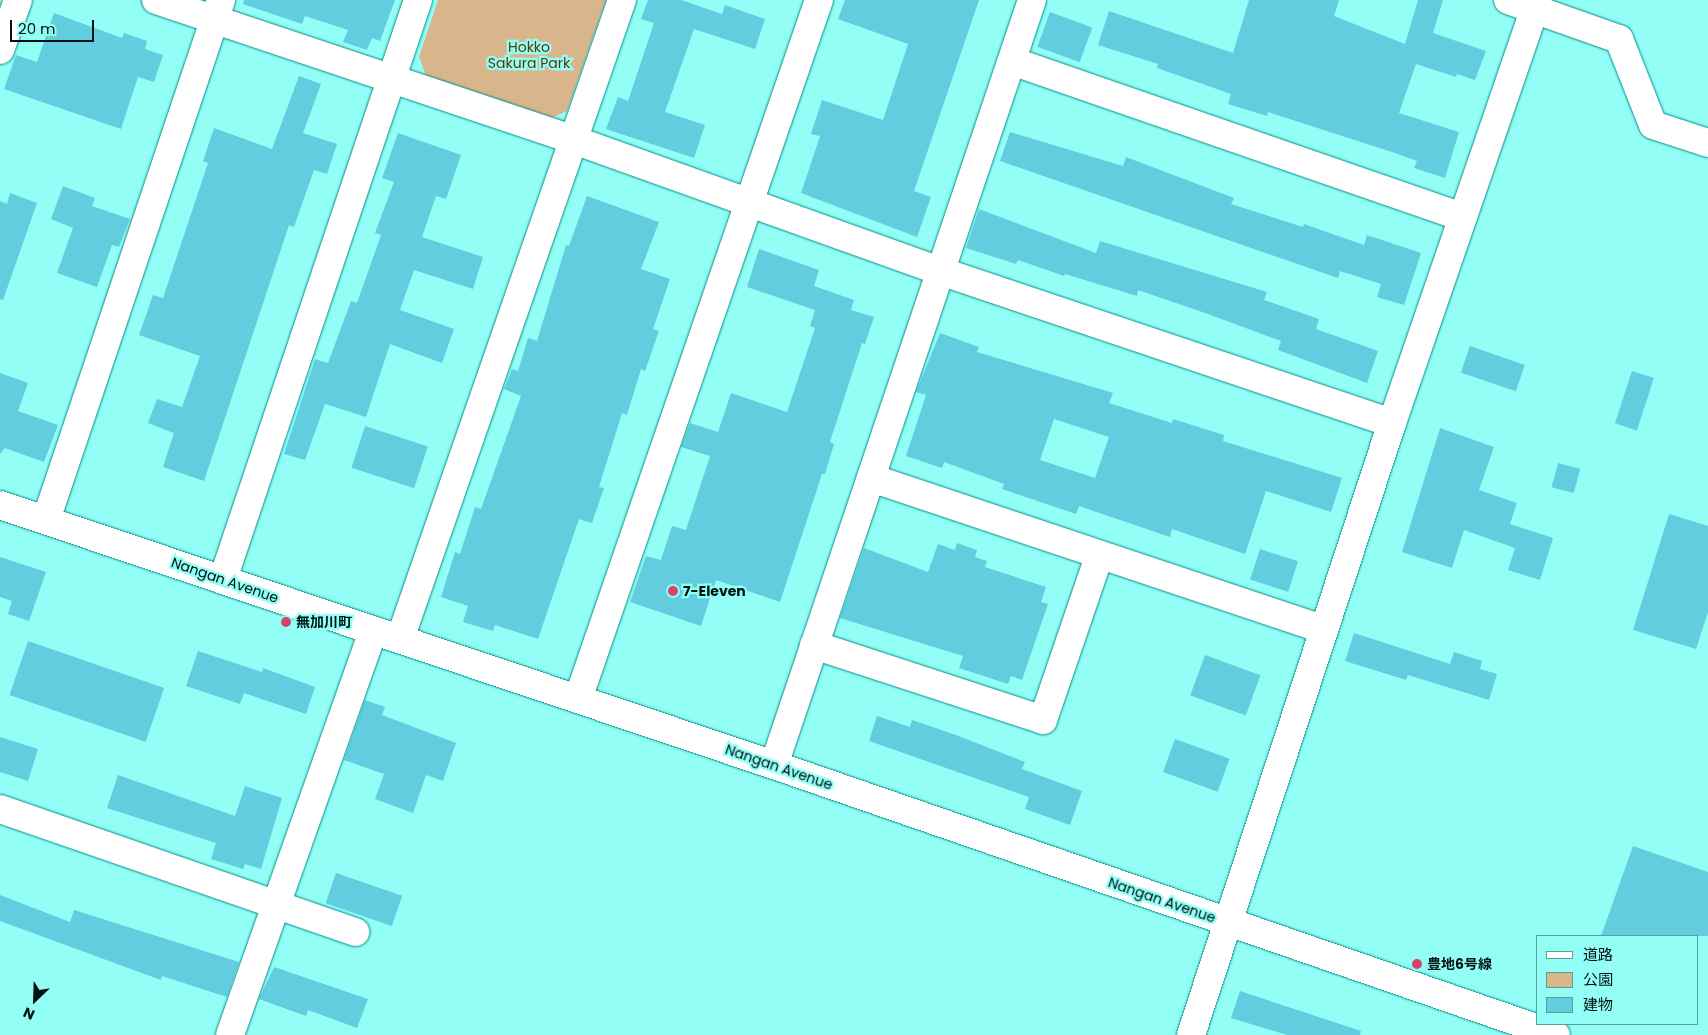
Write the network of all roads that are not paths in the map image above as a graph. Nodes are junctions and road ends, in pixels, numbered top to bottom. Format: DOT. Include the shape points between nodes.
graph roads {
  1 [pos="18,0"];
  2 [pos="156,0"];
  3 [pos="418,0"];
  4 [pos="622,0"];
  5 [pos="819,0"];
  6 [pos="1032,0"];
  7 [pos="1508,0"];
  8 [pos="1537,5"];
  9 [pos="218,10"];
  10 [pos="0,50"];
  11 [pos="1012,61"];
  12 [pos="390,79"];
  13 [pos="574,140"];
  14 [pos="1708,143"];
  15 [pos="748,202"];
  16 [pos="1463,217"];
  17 [pos="940,271"];
  18 [pos="1392,424"];
  19 [pos="871,478"];
  20 [pos="0,505"];
  21 [pos="46,520"];
  22 [pos="1099,556"];
  23 [pos="223,578"];
  24 [pos="1323,630"];
  25 [pos="373,631"];
  26 [pos="400,639"];
  27 [pos="814,645"];
  28 [pos="578,699"];
  29 [pos="774,765"];
  30 [pos="0,809"];
  31 [pos="277,905"];
  32 [pos="1228,923"];
  33 [pos="355,932"];
  34 [pos="230,1035"];
  35 [pos="1191,1035"];
  36 [pos="1556,1035"];
  1 -- 10 [label="street"];
  2 -- 9 [label="street"];
  3 -- 12 [label="street"];
  4 -- 13 [label="street"];
  5 -- 15 [label="street"];
  6 -- 11 [label="street"];
  7 -- 8 [label="street"];
  8 -- 14 [label="street" via="1619,39 1653,125"];
  8 -- 16 [label="street"];
  9 -- 12 [label="street"];
  9 -- 21 [label="street"];
  11 -- 16 [label="street"];
  11 -- 17 [label="street"];
  12 -- 13 [label="street"];
  12 -- 23 [label="street"];
  13 -- 15 [label="street"];
  13 -- 26 [label="street"];
  15 -- 17 [label="street"];
  15 -- 28 [label="street"];
  16 -- 18 [label="street"];
  17 -- 18 [label="street"];
  17 -- 19 [label="street"];
  18 -- 24 [label="street"];
  19 -- 22 [label="street"];
  19 -- 27 [label="street"];
  20 -- 21 [label="street, Nangan Avenue"];
  21 -- 23 [label="street, Nangan Avenue"];
  22 -- 24 [label="street"];
  22 -- 27 [label="street" via="1043,720"];
  23 -- 25 [label="street, Nangan Avenue"];
  24 -- 32 [label="street"];
  25 -- 26 [label="street, Nangan Avenue"];
  25 -- 31 [label="street"];
  26 -- 28 [label="street, Nangan Avenue"];
  27 -- 29 [label="street"];
  28 -- 29 [label="street, Nangan Avenue"];
  29 -- 32 [label="street, Nangan Avenue"];
  30 -- 31 [label="street"];
  31 -- 33 [label="street"];
  31 -- 34 [label="street"];
  32 -- 35 [label="street"];
  32 -- 36 [label="street, Nangan Avenue"];
}
